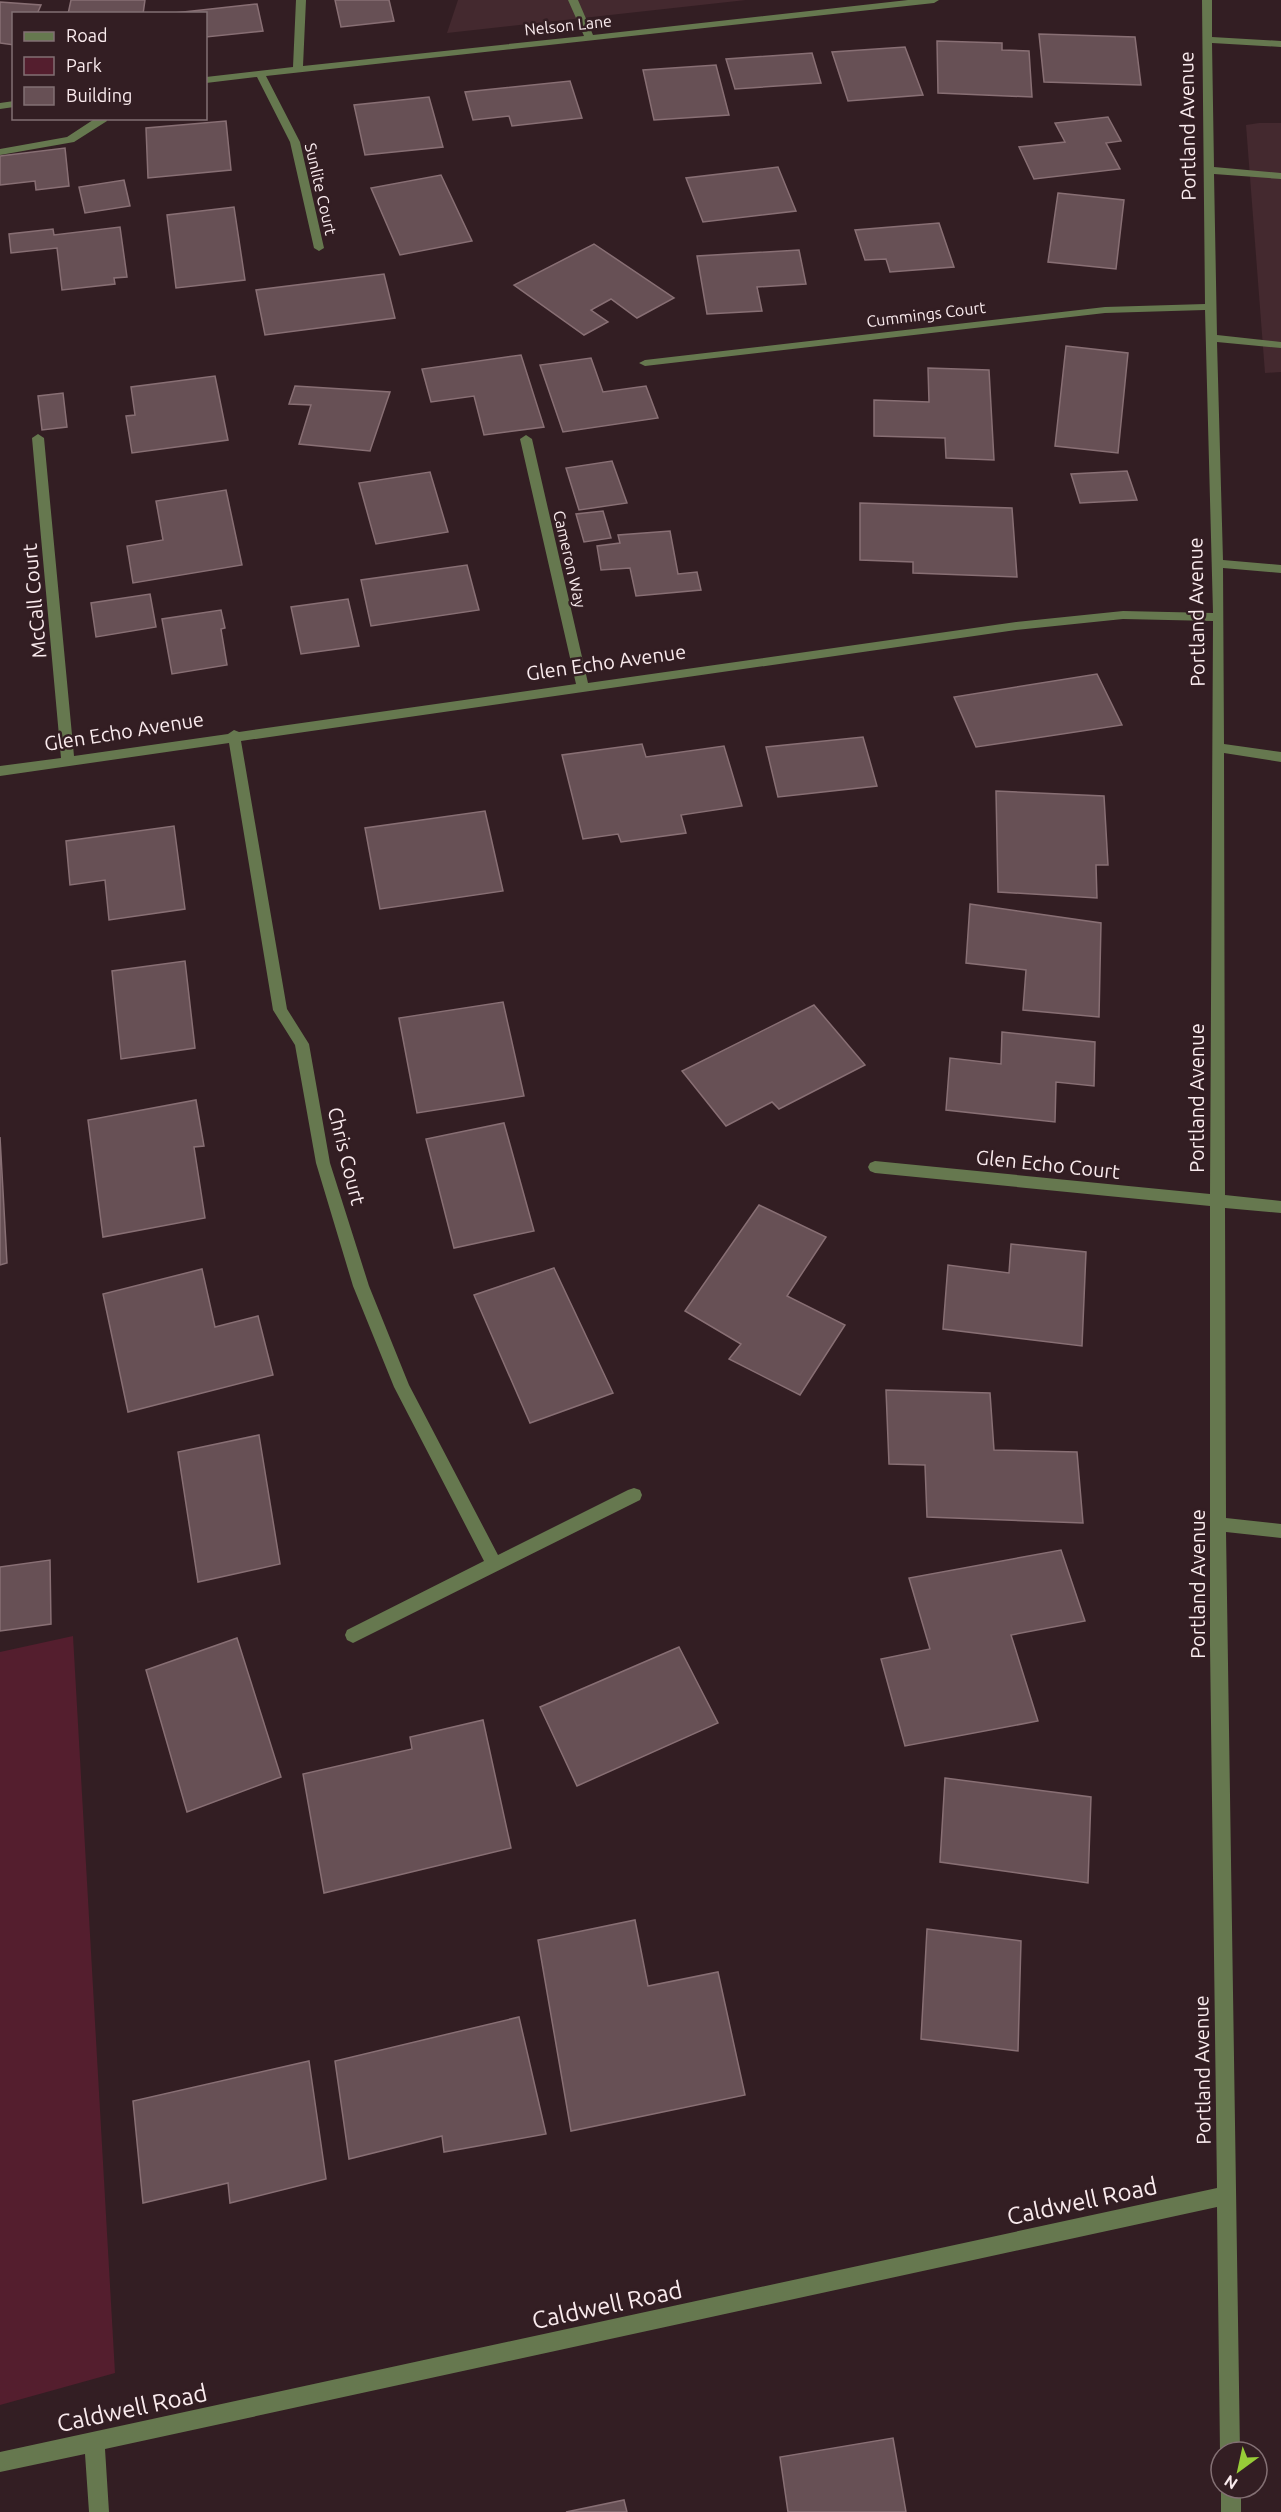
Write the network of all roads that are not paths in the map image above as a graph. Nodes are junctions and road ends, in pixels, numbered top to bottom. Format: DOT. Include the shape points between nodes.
graph roads {
  1 [pos="301,0"];
  2 [pos="573,0"];
  3 [pos="934,0"];
  4 [pos="1207,0"];
  5 [pos="590,38"];
  6 [pos="1207,40"];
  7 [pos="1281,44"];
  8 [pos="298,69"];
  9 [pos="260,74"];
  10 [pos="207,80"];
  11 [pos="102,120"];
  12 [pos="0,152"];
  13 [pos="1209,170"];
  14 [pos="1281,176"];
  15 [pos="319,248"];
  16 [pos="1211,307"];
  17 [pos="1211,338"];
  18 [pos="1281,345"];
  19 [pos="645,363"];
  20 [pos="38,438"];
  21 [pos="525,439"];
  22 [pos="1217,563"];
  23 [pos="1281,569"];
  24 [pos="1219,617"];
  25 [pos="583,687"];
  26 [pos="234,735"];
  27 [pos="1217,747"];
  28 [pos="1281,757"];
  29 [pos="68,761"];
  30 [pos="0,771"];
  31 [pos="875,1167"];
  32 [pos="1217,1202"];
  33 [pos="1281,1207"];
  34 [pos="634,1495"];
  35 [pos="1217,1524"];
  36 [pos="1281,1531"];
  37 [pos="494,1564"];
  38 [pos="353,1635"];
  39 [pos="1225,2196"];
  40 [pos="1230,2440"];
  41 [pos="94,2443"];
  42 [pos="0,2462"];
  43 [pos="99,2512"];
  1 -- 8 [label="street"];
  2 -- 5 [label="street"];
  3 -- 5 [label="street, Nelson Lane"];
  4 -- 6 [label="street, Portland Avenue"];
  5 -- 8 [label="street, Nelson Lane"];
  6 -- 7 [label="street"];
  6 -- 13 [label="street, Portland Avenue"];
  8 -- 9 [label="street, Nelson Lane"];
  9 -- 10 [label="street, Nelson Lane"];
  9 -- 15 [label="street, Sunlite Court" via="295,142"];
  11 -- 12 [label="street" via="70,140"];
  13 -- 14 [label="street"];
  13 -- 16 [label="street, Portland Avenue"];
  16 -- 17 [label="street, Portland Avenue"];
  16 -- 19 [label="street, Cummings Court" via="1105,310"];
  17 -- 18 [label="street"];
  17 -- 22 [label="street, Portland Avenue"];
  20 -- 29 [label="street, McCall Court"];
  21 -- 25 [label="street, Cameron Way"];
  22 -- 23 [label="street"];
  22 -- 24 [label="street, Portland Avenue"];
  24 -- 25 [label="street, Glen Echo Avenue" via="1088,617"];
  24 -- 27 [label="street, Portland Avenue"];
  25 -- 26 [label="street, Glen Echo Avenue"];
  26 -- 29 [label="street, Glen Echo Avenue"];
  26 -- 37 [label="street, Chris Court" via="280,1010 302,1044 323,1163 361,1286 402,1388"];
  27 -- 28 [label="street"];
  27 -- 32 [label="street, Portland Avenue"];
  29 -- 30 [label="street, Glen Echo Avenue"];
  31 -- 32 [label="street, Glen Echo Court"];
  32 -- 33 [label="street"];
  32 -- 35 [label="street, Portland Avenue"];
  34 -- 37 [label="street"];
  35 -- 36 [label="street"];
  35 -- 39 [label="street, Portland Avenue"];
  37 -- 38 [label="street"];
  39 -- 40 [label="street, Portland Avenue"];
  39 -- 41 [label="street, Caldwell Road"];
  41 -- 42 [label="street, Caldwell Road"];
  41 -- 43 [label="street"];
}
